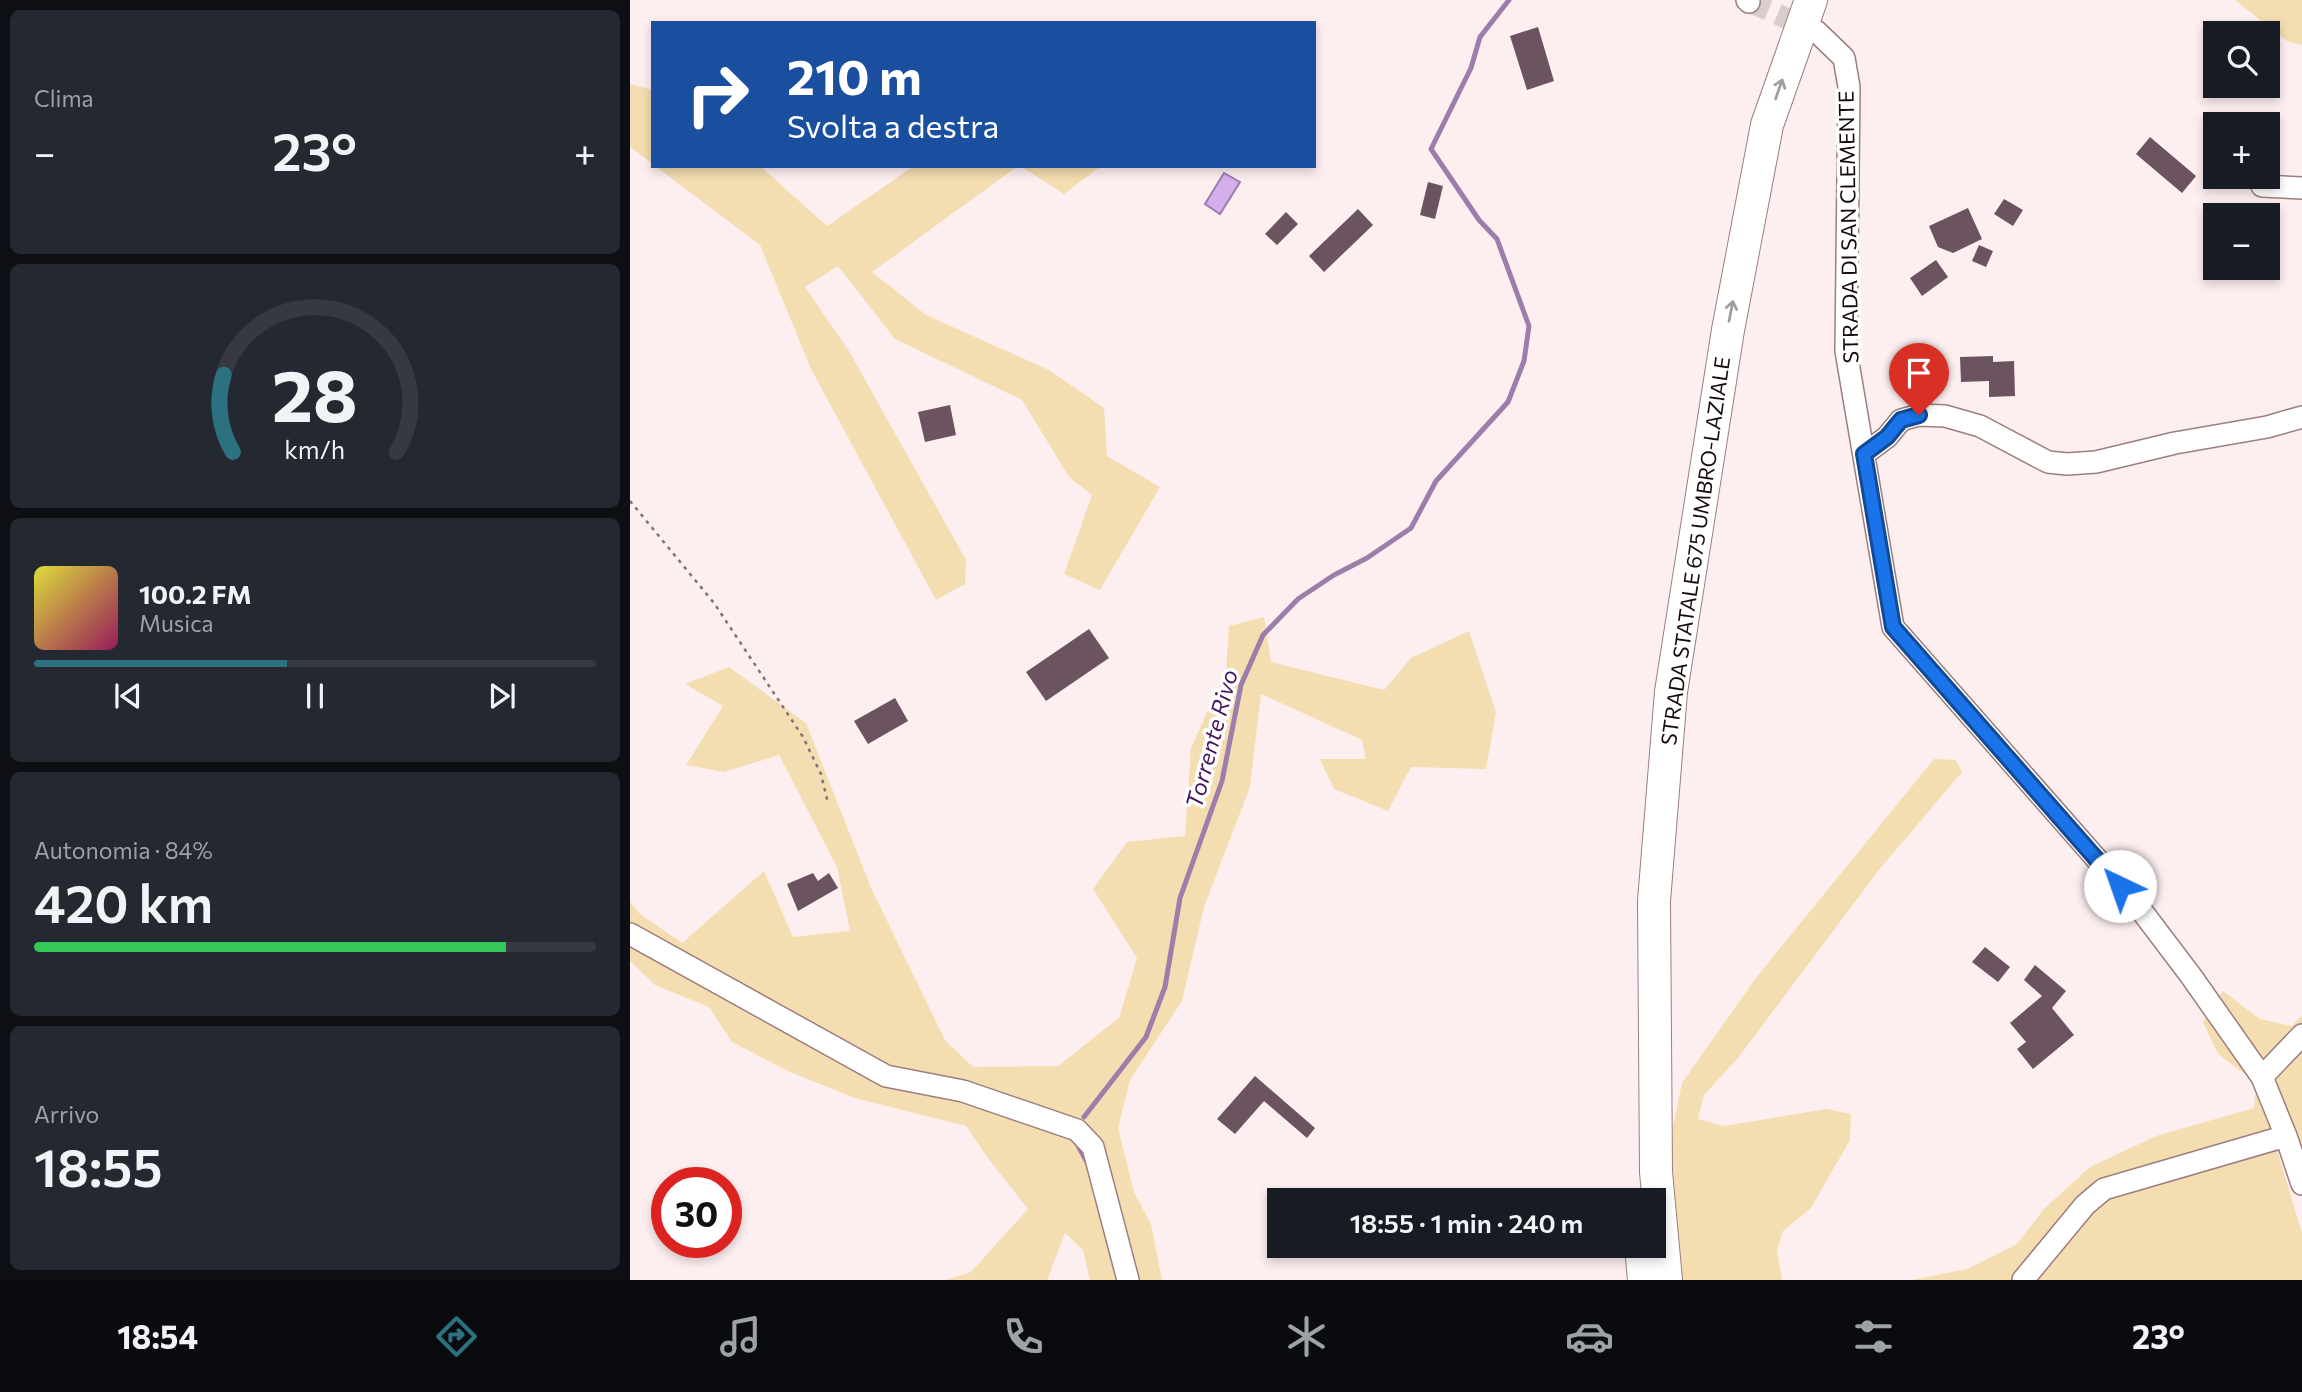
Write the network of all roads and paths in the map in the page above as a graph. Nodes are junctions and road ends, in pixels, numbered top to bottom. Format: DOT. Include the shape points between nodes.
graph roads {
  1 [pos="1787,0"];
  2 [pos="1811,0"];
  3 [pos="1816,31"];
  4 [pos="2280,187"];
  5 [pos="2302,188"];
  6 [pos="2302,417"];
  7 [pos="1864,454"];
  8 [pos="630,501"];
  9 [pos="828,803"];
  10 [pos="630,934"];
  11 [pos="2302,1035"];
  12 [pos="2262,1077"];
  13 [pos="2286,1136"];
  14 [pos="2302,1184"];
  15 [pos="1636,1188"];
  16 [pos="1642,1258"];
  17 [pos="1128,1280"];
  18 [pos="1644,1280"];
  19 [pos="1666,1280"];
  20 [pos="2023,1280"];
  1 -- 15 [label="highway, STRADA STATALE 675 UMBRO-LAZIALE" via="1744,124 1704,342 1650,696 1637,895"];
  19 -- 2 [label="highway, STRADA STATALE 675 UMBRO-LAZIALE, one-way" via="1656,1172 1654,901 1671,692 1728,330 1767,125"];
  3 -- 7 [label="street, STRADA DI SAN CLEMENTE" via="1844,58 1849,87 1846,351"];
  4 -- 5 [label="street"];
  6 -- 7 [label="street" via="2096,462 2067,464 2048,462 1980,426 1945,415 1919,415 1901,420"];
  7 -- 12 [label="street, STRADA DI SAN CLEMENTE" via="1893,627 2138,906"];
  8 -- 9 [label="path" via="714,603 803,737 821,774"];
  10 -- 17 [label="street" via="886,1076 963,1091 1077,1130 1093,1147"];
  11 -- 12 [label="street"];
  12 -- 13 [label="street, STRADA DI SAN CLEMENTE"];
  13 -- 14 [label="street, STRADA DI SAN CLEMENTE"];
  13 -- 20 [label="street" via="2104,1189 2085,1205"];
  16 -- 18 [label="highway"];
}
